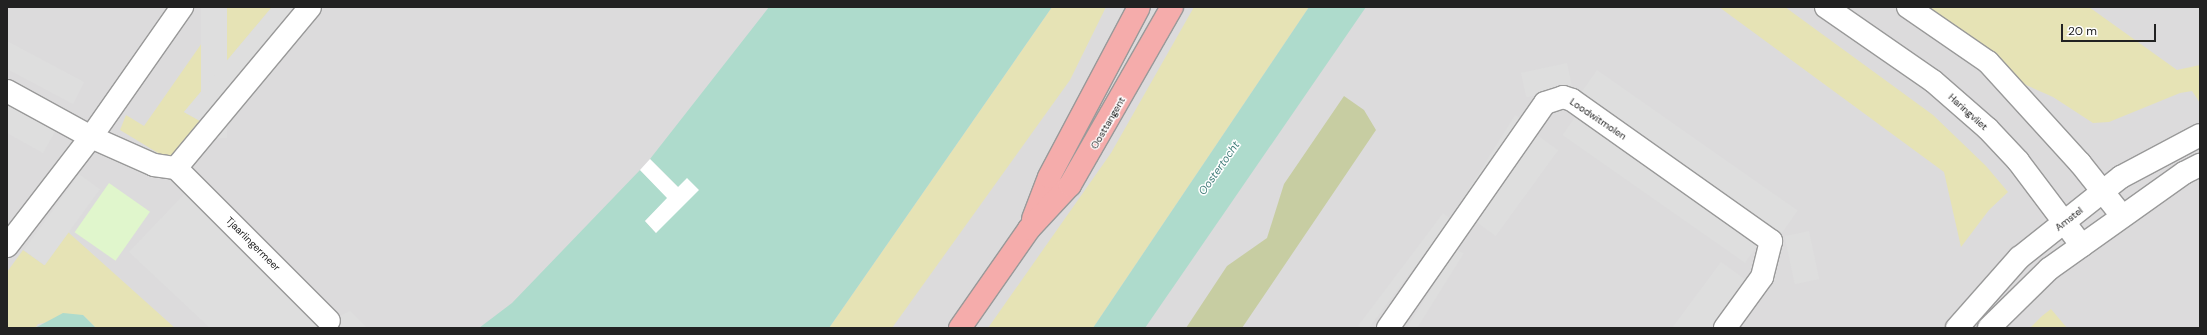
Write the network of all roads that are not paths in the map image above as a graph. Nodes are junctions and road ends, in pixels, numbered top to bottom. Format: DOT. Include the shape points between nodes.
graph roads {
  1 [pos="182,7"];
  2 [pos="310,7"];
  3 [pos="1138,7"];
  4 [pos="1172,7"];
  5 [pos="1826,7"];
  6 [pos="1908,7"];
  7 [pos="7,91"];
  8 [pos="2200,135"];
  9 [pos="91,137"];
  10 [pos="2200,165"];
  11 [pos="176,168"];
  12 [pos="2103,192"];
  13 [pos="2122,216"];
  14 [pos="2063,224"];
  15 [pos="1029,229"];
  16 [pos="7,246"];
  17 [pos="2082,246"];
  18 [pos="329,321"];
  19 [pos="960,328"];
  20 [pos="1388,328"];
  21 [pos="1725,328"];
  22 [pos="1957,328"];
  23 [pos="1989,328"];
  1 -- 9 [label="street"];
  2 -- 11 [label="street"];
  3 -- 15 [label="main road, Oosttangent" via="1049,178"];
  4 -- 15 [label="main road, Oosttangent" via="1091,153 1070,185"];
  5 -- 14 [label="street, Haringvliet" via="1934,81 1988,129 2018,162"];
  6 -- 12 [label="street" via="1988,62"];
  7 -- 9 [label="street"];
  8 -- 12 [label="street, Amstel" via="2143,164"];
  9 -- 11 [label="street" via="154,165"];
  9 -- 16 [label="street"];
  10 -- 13 [label="street" via="2184,173"];
  11 -- 18 [label="street, Tjaarlingermeer"];
  12 -- 13 [label="street"];
  12 -- 14 [label="street, Amstel"];
  13 -- 17 [label="street"];
  14 -- 17 [label="street, Haringvliet"];
  14 -- 22 [label="street, Amstel" via="2009,266"];
  15 -- 19 [label="main road, Oosttangent"];
  17 -- 23 [label="street" via="2049,269"];
  20 -- 21 [label="street, Loodwitmolen" via="1545,103 1563,97 1572,100 1771,240 1762,277"];
}
